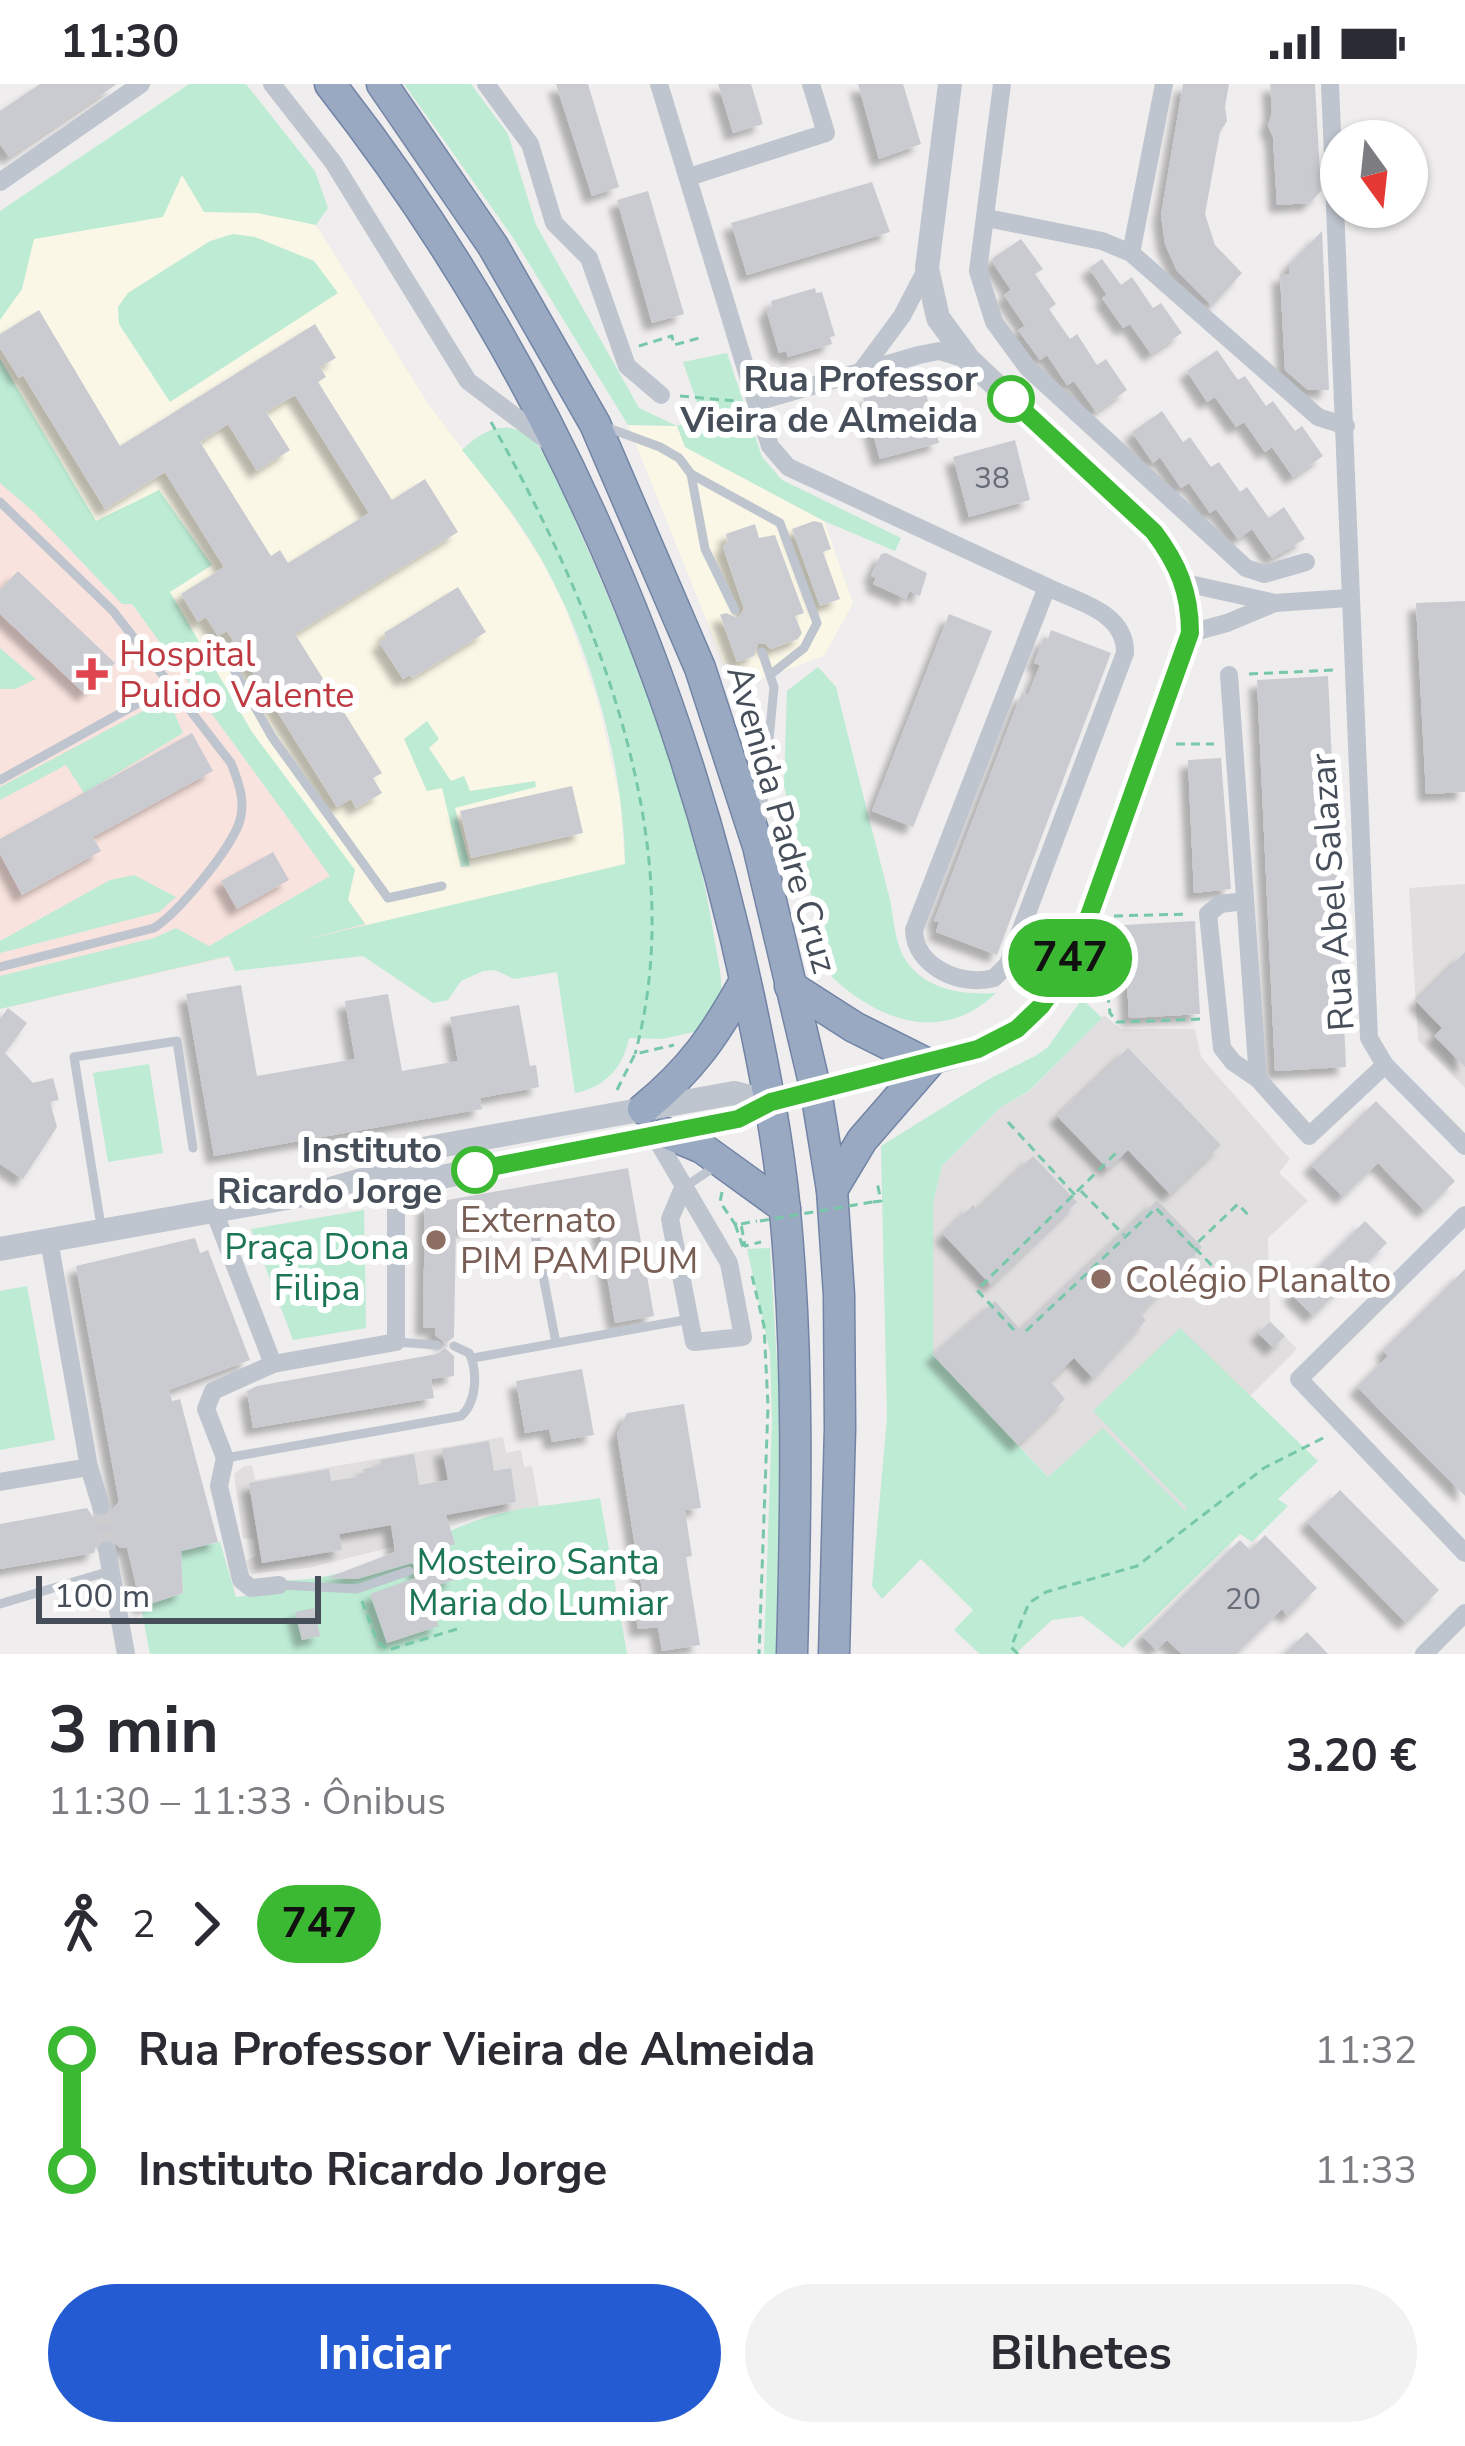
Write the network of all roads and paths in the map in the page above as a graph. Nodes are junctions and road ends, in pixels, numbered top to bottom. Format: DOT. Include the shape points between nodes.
graph roads {
  1 [pos="141,84"];
  2 [pos="272,84"];
  3 [pos="330,84"];
  4 [pos="382,84"];
  5 [pos="486,84"];
  6 [pos="659,84"];
  7 [pos="811,84"];
  8 [pos="950,84"];
  9 [pos="1002,84"];
  10 [pos="1164,84"];
  11 [pos="1330,84"];
  12 [pos="689,176"];
  13 [pos="2,177"];
  14 [pos="987,218"];
  15 [pos="1131,253"];
  16 [pos="927,268"];
  17 [pos="704,337"];
  18 [pos="632,349"];
  19 [pos="969,360"];
  20 [pos="862,370"];
  21 [pos="661,395"];
  22 [pos="756,402"];
  23 [pos="490,420"];
  24 [pos="595,424"];
  25 [pos="1346,426"];
  26 [pos="562,451"];
  27 [pos="691,474"];
  28 [pos="0,502"];
  29 [pos="1306,562"];
  30 [pos="1185,583"];
  31 [pos="1047,587"];
  32 [pos="1348,598"];
  33 [pos="1275,602"];
  34 [pos="735,610"];
  35 [pos="1190,633"];
  36 [pos="762,652"];
  37 [pos="232,666"];
  38 [pos="1352,670"];
  39 [pos="770,675"];
  40 [pos="1229,675"];
  41 [pos="171,685"];
  42 [pos="1150,743"];
  43 [pos="1234,744"];
  44 [pos="0,780"];
  45 [pos="758,846"];
  46 [pos="442,886"];
  47 [pos="1245,901"];
  48 [pos="1208,914"];
  49 [pos="1089,916"];
  50 [pos="0,967"];
  51 [pos="1063,975"];
  52 [pos="745,981"];
  53 [pos="790,986"];
  54 [pos="1216,1018"];
  55 [pos="711,1042"];
  56 [pos="635,1054"];
  57 [pos="928,1064"];
  58 [pos="1385,1065"];
  59 [pos="1258,1079"];
  60 [pos="816,1091"];
  61 [pos="771,1102"];
  62 [pos="645,1117"];
  63 [pos="1008,1122"];
  64 [pos="1465,1146"];
  65 [pos="193,1148"];
  66 [pos="1118,1151"];
  67 [pos="389,1172"];
  68 [pos="723,1172"];
  69 [pos="877,1183"];
  70 [pos="683,1188"];
  71 [pos="832,1190"];
  72 [pos="1082,1191"];
  73 [pos="1076,1196"];
  74 [pos="214,1211"];
  75 [pos="772,1214"];
  76 [pos="1465,1215"];
  77 [pos="1251,1218"];
  78 [pos="738,1224"];
  79 [pos="102,1231"];
  80 [pos="535,1234"];
  81 [pos="1125,1237"];
  82 [pos="49,1240"];
  83 [pos="764,1242"];
  84 [pos="1193,1247"];
  85 [pos="0,1249"];
  86 [pos="1240,1295"];
  87 [pos="690,1319"];
  88 [pos="1014,1330"];
  89 [pos="1026,1331"];
  90 [pos="396,1342"];
  91 [pos="556,1342"];
  92 [pos="437,1346"];
  93 [pos="454,1346"];
  94 [pos="472,1358"];
  95 [pos="273,1364"];
  96 [pos="1345,1426"];
  97 [pos="225,1458"];
  98 [pos="89,1467"];
  99 [pos="0,1482"];
  100 [pos="101,1506"];
  101 [pos="107,1550"];
  102 [pos="1465,1552"];
  103 [pos="110,1571"];
  104 [pos="409,1571"];
  105 [pos="279,1586"];
  106 [pos="356,1589"];
  107 [pos="0,1604"];
  108 [pos="1465,1613"];
  109 [pos="457,1629"];
  110 [pos="126,1654"];
  111 [pos="759,1654"];
  112 [pos="792,1654"];
  113 [pos="834,1654"];
  114 [pos="1018,1654"];
  115 [pos="1424,1654"];
  1 -- 13 [label="street"];
  2 -- 26 [label="street, Avenida Padre Cruz" via="333,162 468,381"];
  3 -- 26 [label="highway, Avenida Padre Cruz" via="459,269"];
  4 -- 24 [label="highway, Avenida Padre Cruz" via="493,246"];
  5 -- 21 [label="street" via="530,144 554,223 590,258 627,366"];
  6 -- 12 [label="street"];
  7 -- 12 [label="street" via="826,133"];
  8 -- 16 [label="street"];
  9 -- 14 [label="street"];
  10 -- 15 [label="street"];
  11 -- 25 [label="street, Rua Abel Salazar"];
  12 -- 22 [label="street"];
  14 -- 15 [label="street"];
  14 -- 29 [label="street" via="979,242 982,295 1027,368 1246,568 1264,574"];
  15 -- 25 [label="street" via="1318,417"];
  16 -- 19 [label="street" via="938,318"];
  16 -- 20 [label="street"];
  17 -- 18 [label="path" via="674,345 671,336"];
  19 -- 20 [label="street" via="939,351"];
  19 -- 30 [label="street" via="1154,532"];
  20 -- 22 [label="street"];
  21 -- 22 [label="path"];
  22 -- 31 [label="street" via="770,446 788,467"];
  23 -- 56 [label="path" via="556,552 627,734 650,910"];
  24 -- 27 [label="lane" via="660,447"];
  24 -- 45 [label="highway, Avenida Padre Cruz" via="700,668"];
  25 -- 32 [label="street, Rua Abel Salazar"];
  26 -- 52 [label="highway, Avenida Padre Cruz" via="669,704"];
  27 -- 34 [label="lane" via="705,549"];
  27 -- 39 [label="lane" via="780,524 817,623 804,648"];
  28 -- 41 [label="lane" via="113,611"];
  30 -- 33 [label="street"];
  30 -- 35 [label="street"];
  31 -- 31 [label="street" via="914,930 922,958 969,980 994,977 1008,964 1124,661 1125,638 1114,620"];
  32 -- 33 [label="street"];
  32 -- 38 [label="street, Rua Abel Salazar"];
  33 -- 35 [label="street"];
  35 -- 42 [label="street"];
  36 -- 39 [label="lane"];
  37 -- 46 [label="lane" via="272,737 388,898"];
  38 -- 40 [label="path"];
  38 -- 58 [label="street, Rua Abel Salazar" via="1369,1038"];
  39 -- 45 [label="lane"];
  40 -- 43 [label="street"];
  41 -- 44 [label="lane"];
  41 -- 50 [label="lane" via="231,763 243,792 238,825 175,914 154,928"];
  42 -- 43 [label="path"];
  42 -- 49 [label="street"];
  43 -- 47 [label="street"];
  45 -- 53 [label="highway, Avenida Padre Cruz"];
  47 -- 48 [label="street"];
  47 -- 59 [label="street"];
  48 -- 49 [label="path"];
  48 -- 54 [label="street"];
  49 -- 51 [label="street"];
  51 -- 54 [label="path" via="1107,989 1117,1022"];
  51 -- 57 [label="street" via="1017,1029"];
  52 -- 55 [label="highway"];
  52 -- 61 [label="highway, Avenida Padre Cruz"];
  53 -- 57 [label="highway"];
  53 -- 60 [label="highway, Avenida Padre Cruz"];
  54 -- 59 [label="street" via="1227,1055"];
  55 -- 56 [label="path"];
  55 -- 62 [label="highway"];
  56 -- 62 [label="path"];
  57 -- 60 [label="street"];
  57 -- 71 [label="highway" via="862,1140"];
  58 -- 59 [label="street" via="1310,1136"];
  58 -- 64 [label="street, Rua Abel Salazar"];
  60 -- 61 [label="street"];
  60 -- 71 [label="highway, Avenida Padre Cruz"];
  61 -- 62 [label="street" via="734,1093"];
  61 -- 75 [label="highway, Avenida Padre Cruz"];
  62 -- 67 [label="street" via="428,1148"];
  62 -- 68 [label="highway" via="702,1148"];
  62 -- 70 [label="street"];
  63 -- 73 [label="path"];
  65 -- 79 [label="lane" via="177,1041 74,1057"];
  66 -- 72 [label="path"];
  67 -- 74 [label="street"];
  67 -- 90 [label="street"];
  68 -- 70 [label="lane"];
  68 -- 75 [label="highway"];
  68 -- 78 [label="path" via="720,1202"];
  69 -- 75 [label="path, bridge" via="881,1201"];
  70 -- 87 [label="street" via="670,1219"];
  70 -- 87 [label="street" via="730,1264 743,1337 694,1342"];
  71 -- 113 [label="highway, Avenida Padre Cruz" via="840,1428"];
  72 -- 73 [label="path"];
  72 -- 81 [label="path"];
  73 -- 88 [label="path" via="977,1290"];
  74 -- 79 [label="street"];
  74 -- 95 [label="street"];
  75 -- 78 [label="path"];
  75 -- 112 [label="highway, Avenida Padre Cruz" via="797,1426"];
  76 -- 96 [label="street" via="1299,1379"];
  77 -- 84 [label="path" via="1238,1204"];
  78 -- 83 [label="path" via="746,1246"];
  78 -- 111 [label="path" via="766,1354"];
  79 -- 82 [label="street"];
  80 -- 91 [label="lane"];
  81 -- 84 [label="path" via="1156,1208"];
  81 -- 89 [label="path"];
  82 -- 85 [label="street"];
  82 -- 98 [label="street"];
  84 -- 86 [label="path"];
  87 -- 91 [label="lane"];
  90 -- 92 [label="lane"];
  90 -- 95 [label="street"];
  91 -- 94 [label="lane"];
  93 -- 94 [label="lane"];
  94 -- 97 [label="lane" via="472,1399 461,1416"];
  95 -- 97 [label="street" via="209,1396"];
  96 -- 102 [label="street"];
  96 -- 114 [label="path" via="1264,1468 1137,1566 1029,1603 1011,1647"];
  97 -- 105 [label="street" via="219,1486 241,1580 251,1588"];
  98 -- 99 [label="street"];
  98 -- 100 [label="street"];
  101 -- 103 [label="street"];
  103 -- 107 [label="lane"];
  103 -- 110 [label="street"];
  104 -- 106 [label="lane"];
  105 -- 106 [label="lane"];
  106 -- 109 [label="path" via="388,1650"];
  108 -- 115 [label="street"];
}
